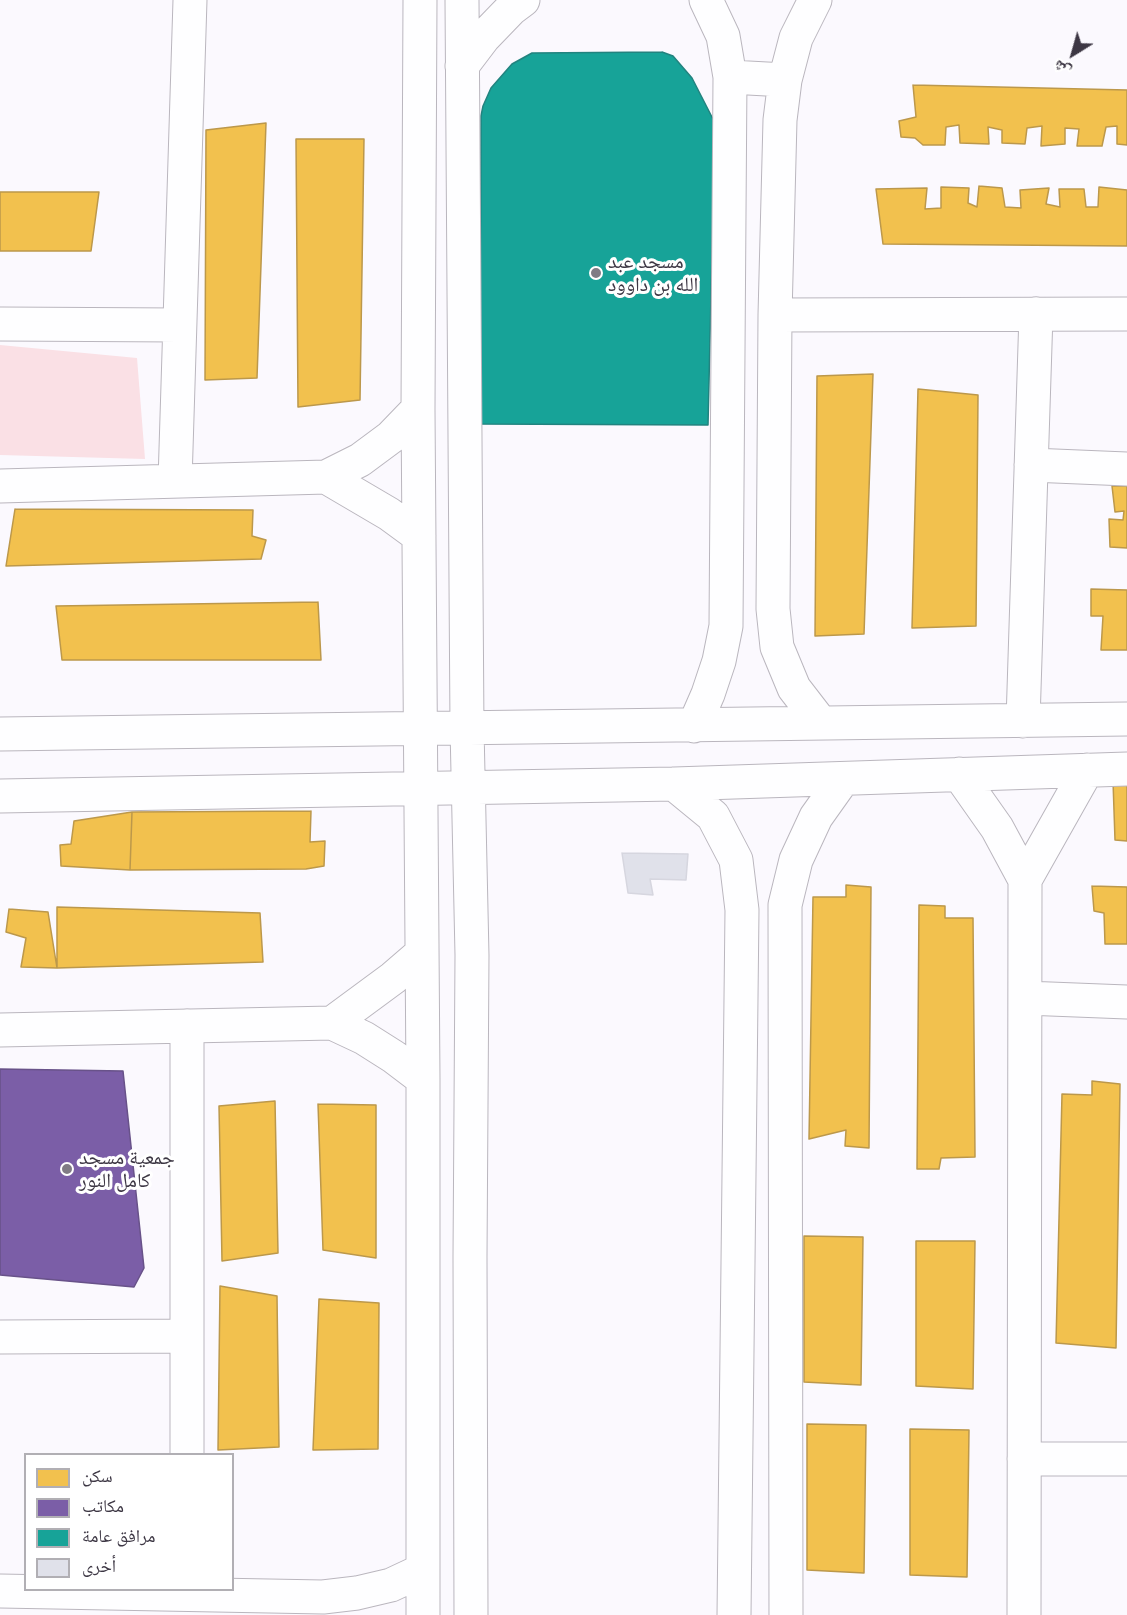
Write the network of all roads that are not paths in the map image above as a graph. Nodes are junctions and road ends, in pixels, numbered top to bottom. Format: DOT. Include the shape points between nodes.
graph roads {
  1 [pos="190,0"];
  2 [pos="420,0"];
  3 [pos="462,0"];
  4 [pos="523,0"];
  5 [pos="706,0"];
  6 [pos="815,0"];
  7 [pos="462,66"];
  8 [pos="730,77"];
  9 [pos="785,80"];
  10 [pos="1036,314"];
  11 [pos="1127,314"];
  12 [pos="775,315"];
  13 [pos="0,324"];
  14 [pos="179,325"];
  15 [pos="418,409"];
  16 [pos="1031,465"];
  17 [pos="1127,469"];
  18 [pos="326,477"];
  19 [pos="175,481"];
  20 [pos="0,486"];
  21 [pos="419,536"];
  22 [pos="1127,720"];
  23 [pos="1023,721"];
  24 [pos="821,723"];
  25 [pos="694,726"];
  26 [pos="6,727"];
  27 [pos="420,728"];
  28 [pos="467,728"];
  29 [pos="1127,769"];
  30 [pos="1087,770"];
  31 [pos="959,774"];
  32 [pos="843,779"];
  33 [pos="674,784"];
  34 [pos="470,786"];
  35 [pos="420,788"];
  36 [pos="0,796"];
  37 [pos="1025,879"];
  38 [pos="422,953"];
  39 [pos="1025,998"];
  40 [pos="1127,1002"];
  41 [pos="332,1023"];
  42 [pos="187,1026"];
  43 [pos="0,1030"];
  44 [pos="423,1079"];
  45 [pos="187,1336"];
  46 [pos="0,1337"];
  47 [pos="187,1453"];
  48 [pos="1024,1459"];
  49 [pos="1127,1459"];
  50 [pos="423,1570"];
  51 [pos="238,1586"];
  52 [pos="0,1591"];
  53 [pos="124,1591"];
  54 [pos="423,1615"];
  55 [pos="471,1615"];
  56 [pos="734,1615"];
  57 [pos="786,1615"];
  58 [pos="1024,1615"];
  1 -- 14 [label="street"];
  2 -- 15 [label="street"];
  3 -- 7 [label="street"];
  4 -- 7 [label="street" via="484,37"];
  5 -- 8 [label="street" via="723,36"];
  6 -- 9 [label="street" via="796,38"];
  7 -- 28 [label="street"];
  8 -- 9 [label="street"];
  8 -- 25 [label="street" via="726,626 719,661"];
  9 -- 12 [label="street" via="780,120"];
  10 -- 11 [label="street"];
  10 -- 12 [label="street"];
  10 -- 16 [label="street"];
  12 -- 24 [label="street" via="773,609 777,647 794,688"];
  13 -- 14 [label="street"];
  14 -- 19 [label="street"];
  15 -- 18 [label="street" via="392,437 360,460"];
  15 -- 21 [label="street"];
  16 -- 17 [label="street"];
  16 -- 23 [label="street"];
  18 -- 19 [label="street"];
  18 -- 21 [label="street"];
  19 -- 20 [label="street"];
  21 -- 27 [label="street"];
  22 -- 23 [label="street"];
  23 -- 24 [label="street"];
  24 -- 25 [label="street"];
  25 -- 28 [label="street"];
  26 -- 27 [label="street"];
  27 -- 28 [label="street"];
  27 -- 35 [label="street"];
  28 -- 34 [label="street"];
  29 -- 30 [label="street"];
  30 -- 31 [label="street"];
  30 -- 37 [label="street"];
  31 -- 32 [label="street"];
  31 -- 37 [label="street" via="997,828"];
  32 -- 33 [label="street"];
  32 -- 57 [label="street" via="816,817 796,860 785,905"];
  33 -- 34 [label="street"];
  33 -- 56 [label="street" via="712,816 736,860 742,910"];
  34 -- 35 [label="street"];
  34 -- 55 [label="street"];
  35 -- 36 [label="street"];
  35 -- 38 [label="street"];
  37 -- 39 [label="street"];
  38 -- 41 [label="street"];
  38 -- 44 [label="street"];
  39 -- 40 [label="street"];
  39 -- 48 [label="street"];
  41 -- 42 [label="street"];
  41 -- 44 [label="street" via="364,1038"];
  42 -- 43 [label="street"];
  42 -- 45 [label="street"];
  44 -- 50 [label="street"];
  45 -- 46 [label="street"];
  45 -- 47 [label="street"];
  48 -- 49 [label="street"];
  48 -- 58 [label="street"];
  50 -- 51 [label="street" via="391,1585 323,1597"];
  50 -- 54 [label="street"];
  52 -- 53 [label="street"];
}
